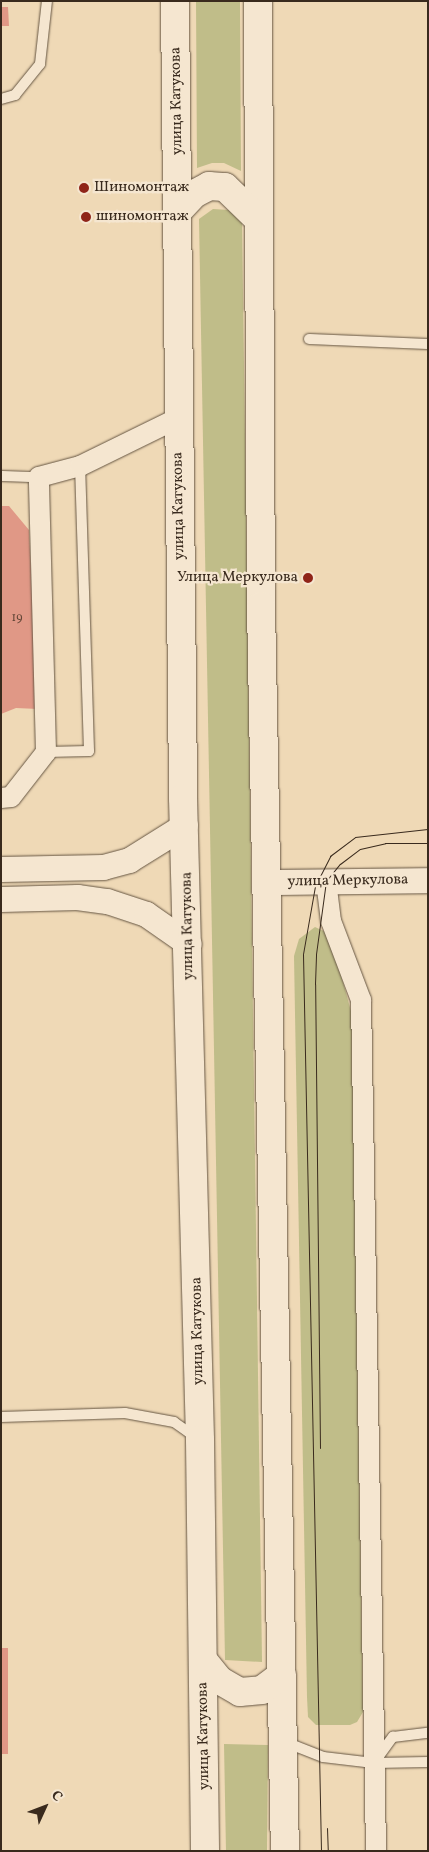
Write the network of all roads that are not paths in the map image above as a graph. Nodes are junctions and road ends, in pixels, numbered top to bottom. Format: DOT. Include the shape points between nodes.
graph roads {
  1 [pos="47,1"];
  2 [pos="175,1"];
  3 [pos="258,1"];
  4 [pos="1,98"];
  5 [pos="179,210"];
  6 [pos="259,220"];
  7 [pos="309,339"];
  8 [pos="428,344"];
  9 [pos="178,418"];
  10 [pos="80,466"];
  11 [pos="1,476"];
  12 [pos="39,477"];
  13 [pos="46,752"];
  14 [pos="1,798"];
  15 [pos="186,824"];
  16 [pos="1,869"];
  17 [pos="428,880"];
  18 [pos="326,881"];
  19 [pos="268,882"];
  20 [pos="1,898"];
  21 [pos="189,944"];
  22 [pos="1,1417"];
  23 [pos="200,1440"];
  24 [pos="203,1660"];
  25 [pos="282,1674"];
  26 [pos="428,1733"];
  27 [pos="284,1742"];
  28 [pos="428,1762"];
  29 [pos="374,1763"];
  30 [pos="205,1851"];
  31 [pos="285,1851"];
  32 [pos="376,1851"];
  1 -- 4 [label="lane" via="40,64 15,95"];
  2 -- 5 [label="main road, улица Катукова"];
  3 -- 6 [label="main road"];
  5 -- 6 [label="main road" via="194,194 208,186 225,187 240,198"];
  5 -- 9 [label="main road, улица Катукова"];
  6 -- 19 [label="main road" via="261,606"];
  7 -- 8 [label="lane"];
  9 -- 10 [label="street"];
  9 -- 15 [label="main road, улица Катукова"];
  10 -- 12 [label="street"];
  10 -- 13 [label="lane" via="89,751"];
  11 -- 12 [label="lane"];
  12 -- 13 [label="street"];
  13 -- 14 [label="street" via="10,797"];
  15 -- 16 [label="street" via="128,860 103,867"];
  15 -- 21 [label="main road, улица Катукова"];
  17 -- 18 [label="street, улица Меркулова"];
  18 -- 19 [label="street, улица Меркулова"];
  18 -- 29 [label="street" via="331,921 362,1000"];
  19 -- 25 [label="main road" via="269,1094"];
  20 -- 21 [label="street" via="77,897 107,902 146,914"];
  21 -- 23 [label="main road, улица Катукова"];
  22 -- 23 [label="lane" via="125,1413 174,1422"];
  23 -- 24 [label="main road, улица Катукова"];
  24 -- 25 [label="main road" via="219,1680 240,1692 262,1690"];
  24 -- 30 [label="main road, улица Катукова"];
  25 -- 27 [label="main road"];
  26 -- 29 [label="lane" via="393,1736"];
  27 -- 29 [label="lane" via="324,1757"];
  27 -- 31 [label="main road"];
  28 -- 29 [label="lane"];
  29 -- 32 [label="street"];
}
